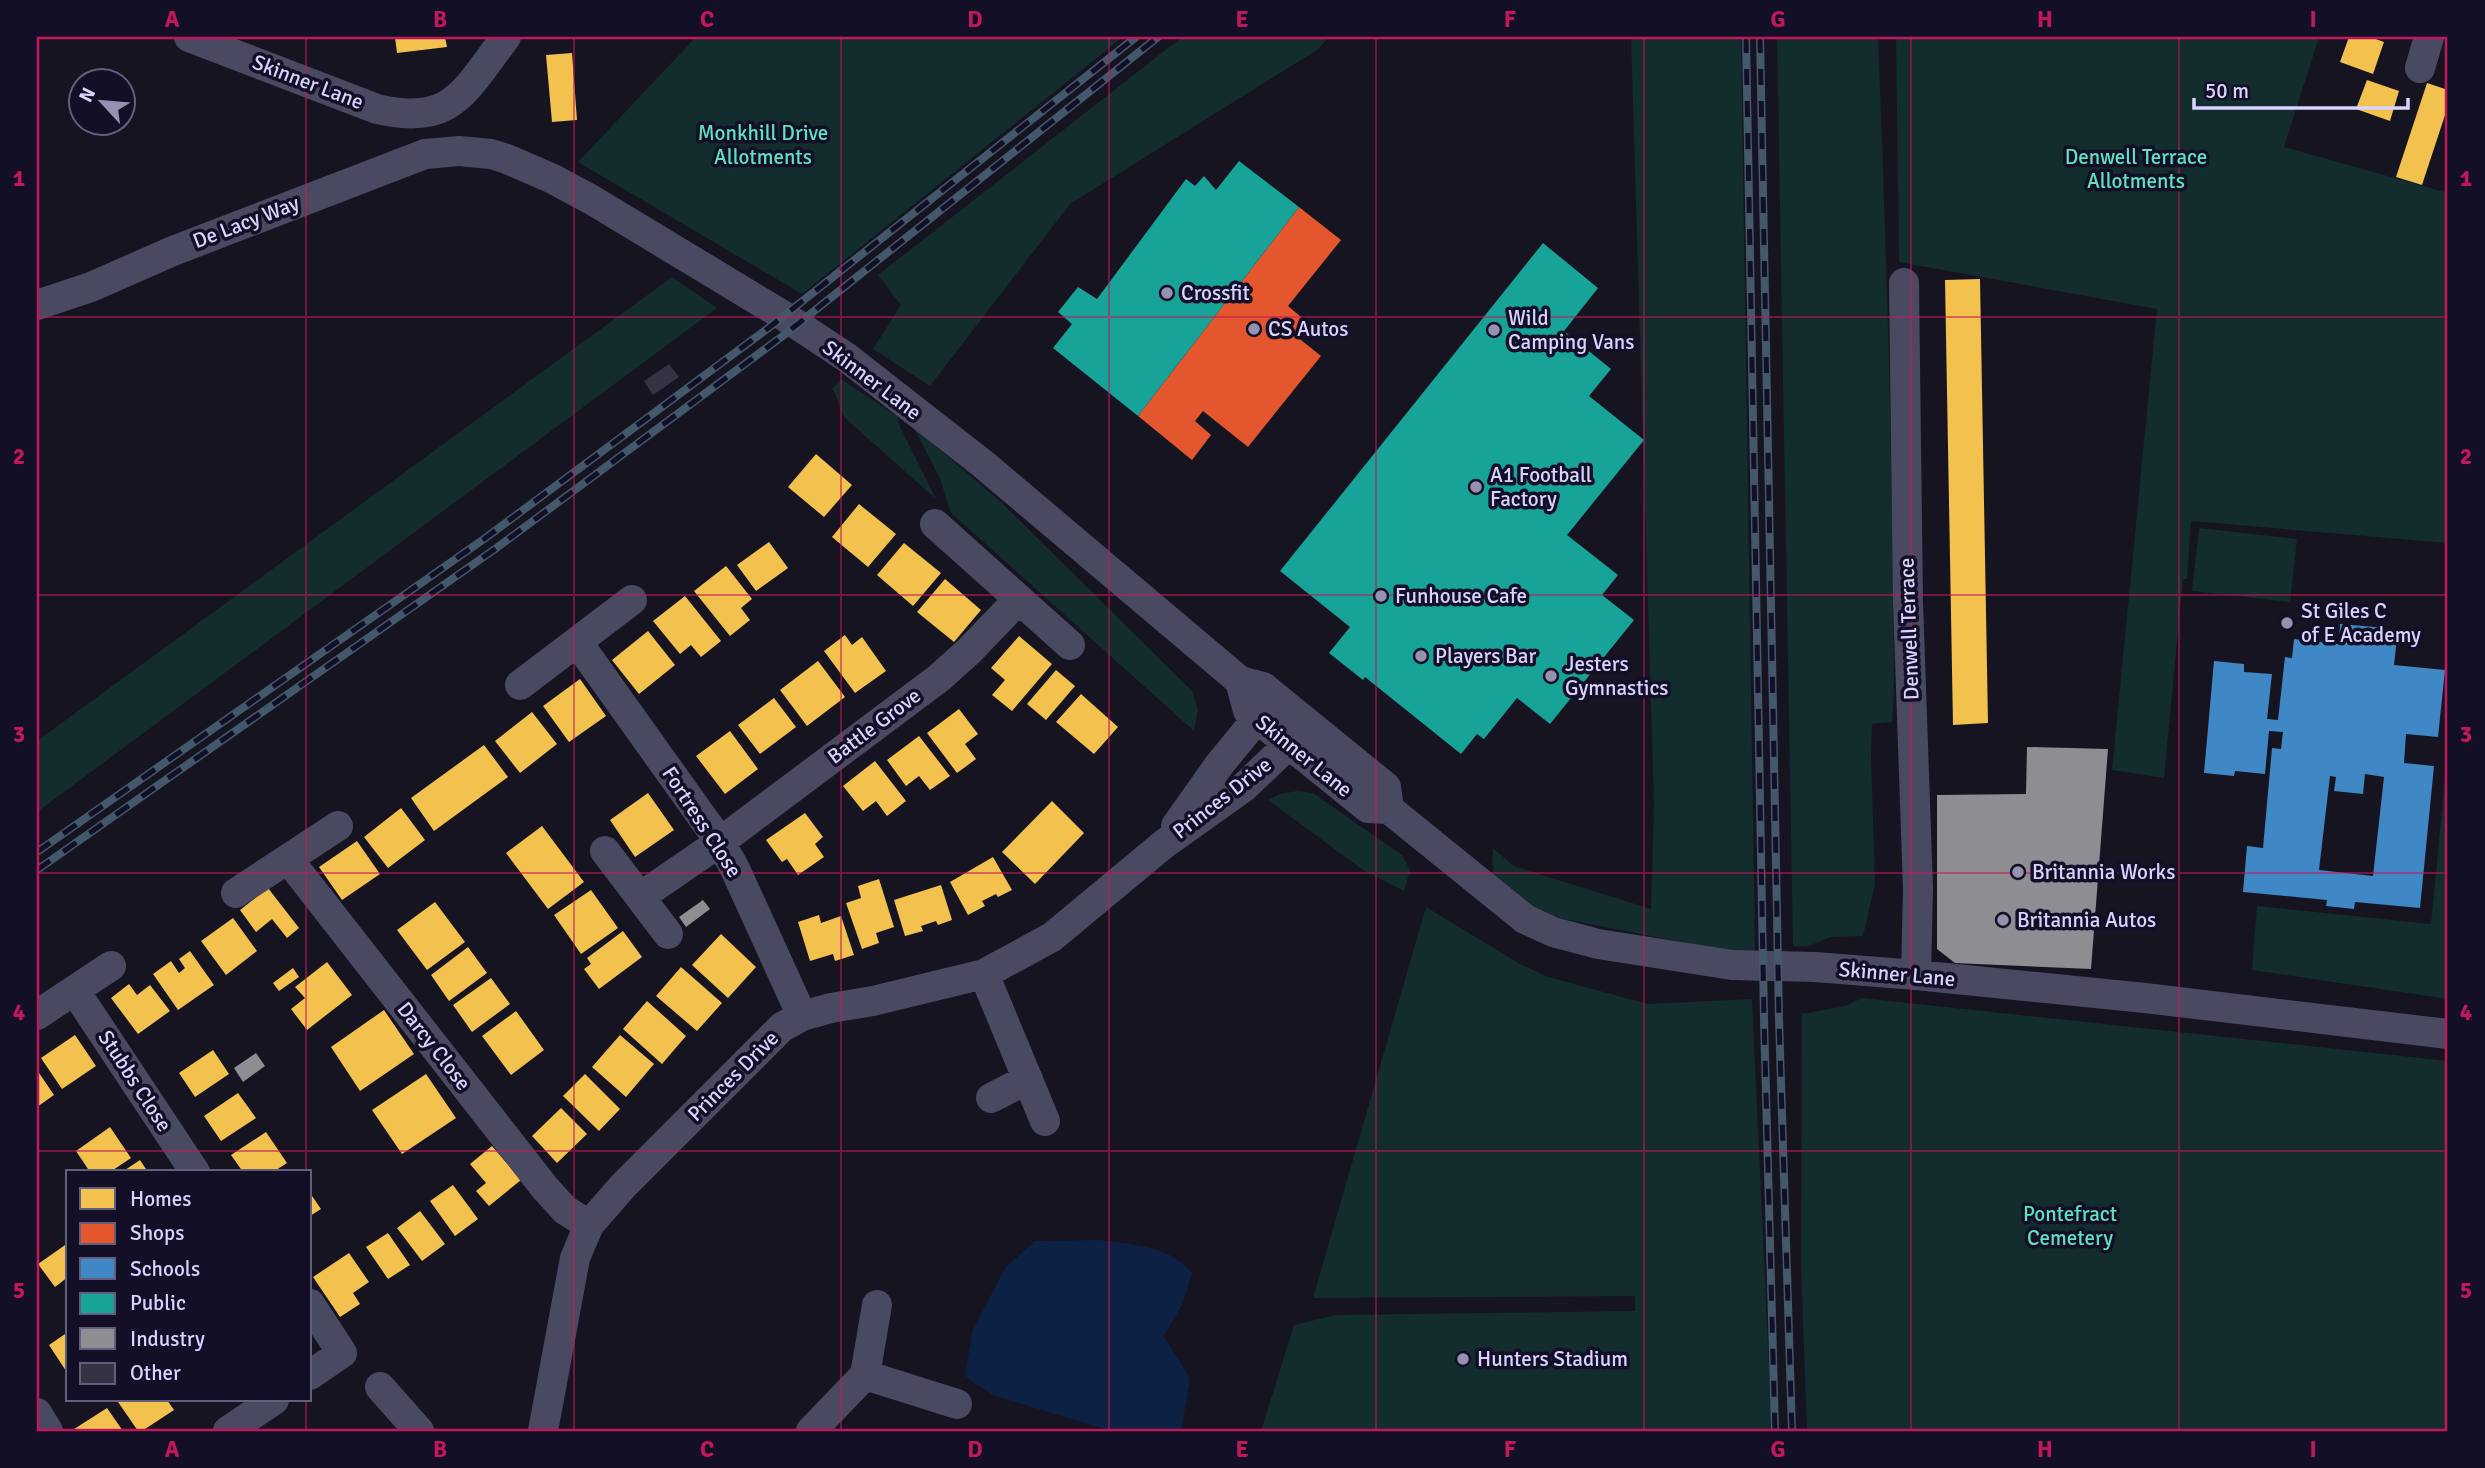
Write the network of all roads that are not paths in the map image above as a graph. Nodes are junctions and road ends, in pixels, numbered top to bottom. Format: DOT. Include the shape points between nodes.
graph roads {
  1 [pos="506,37"];
  2 [pos="2429,37"];
  3 [pos="199,38"];
  4 [pos="2420,68"];
  5 [pos="459,151"];
  6 [pos="1903,283"];
  7 [pos="37,305"];
  8 [pos="935,524"];
  9 [pos="632,600"];
  10 [pos="1018,600"];
  11 [pos="578,643"];
  12 [pos="1070,645"];
  13 [pos="520,685"];
  14 [pos="1266,708"];
  15 [pos="1300,717"];
  16 [pos="1289,744"];
  17 [pos="1389,809"];
  18 [pos="338,826"];
  19 [pos="720,842"];
  20 [pos="1164,844"];
  21 [pos="606,851"];
  22 [pos="288,859"];
  23 [pos="236,893"];
  24 [pos="640,897"];
  25 [pos="668,934"];
  26 [pos="111,966"];
  27 [pos="984,974"];
  28 [pos="1916,975"];
  29 [pos="75,990"];
  30 [pos="37,1015"];
  31 [pos="802,1016"];
  32 [pos="2448,1034"];
  33 [pos="1028,1079"];
  34 [pos="990,1098"];
  35 [pos="1045,1121"];
  36 [pos="194,1170"];
  37 [pos="589,1225"];
  38 [pos="877,1305"];
  39 [pos="312,1307"];
  40 [pos="312,1374"];
  41 [pos="865,1375"];
  42 [pos="380,1387"];
  43 [pos="271,1402"];
  44 [pos="957,1404"];
  45 [pos="37,1413"];
  46 [pos="48,1431"];
  47 [pos="228,1431"];
  48 [pos="419,1431"];
  49 [pos="543,1431"];
  50 [pos="811,1431"];
  1 -- 3 [label="street, Skinner Lane" via="464,90 450,104 430,113 377,109"];
  2 -- 4 [label="street"];
  5 -- 7 [label="street, De Lacy Way" via="425,154 383,169"];
  5 -- 14 [label="street, Skinner Lane" via="507,159 560,183 846,357 983,464 1240,681 1248,711"];
  6 -- 28 [label="street, Denwell Terrace" via="1918,890"];
  8 -- 10 [label="street"];
  9 -- 11 [label="street"];
  10 -- 12 [label="street"];
  10 -- 19 [label="street, Battle Grove" via="939,678"];
  11 -- 13 [label="street"];
  11 -- 19 [label="street, Fortress Close"];
  14 -- 15 [label="street, Skinner Lane"];
  14 -- 16 [label="street, Skinner Lane"];
  14 -- 20 [label="street, Princes Drive"];
  15 -- 16 [label="street, Princes Drive"];
  15 -- 17 [label="street, Skinner Lane" via="1386,787"];
  16 -- 17 [label="street, Skinner Lane" via="1368,808"];
  16 -- 20 [label="street, Princes Drive" via="1244,787"];
  17 -- 28 [label="street, Skinner Lane" via="1525,919 1553,932 1598,944 1732,965"];
  18 -- 22 [label="street"];
  19 -- 24 [label="street, Battle Grove"];
  19 -- 31 [label="street, Fortress Close"];
  20 -- 27 [label="street, Princes Drive" via="1052,937"];
  21 -- 24 [label="street"];
  22 -- 23 [label="street"];
  22 -- 37 [label="street, Darcy Close" via="545,1188 565,1210"];
  24 -- 25 [label="street"];
  26 -- 29 [label="street"];
  27 -- 31 [label="street, Princes Drive"];
  27 -- 33 [label="street"];
  28 -- 32 [label="street, Skinner Lane"];
  29 -- 30 [label="street"];
  29 -- 36 [label="street, Stubbs Close"];
  31 -- 37 [label="street, Princes Drive" via="782,1027"];
  33 -- 34 [label="street"];
  33 -- 35 [label="street"];
  37 -- 49 [label="street, Princes Drive" via="575,1258"];
  38 -- 41 [label="street"];
  39 -- 40 [label="street" via="342,1353"];
  41 -- 44 [label="street"];
  41 -- 50 [label="street"];
  42 -- 48 [label="street"];
  43 -- 47 [label="street"];
  45 -- 46 [label="street"];
}
